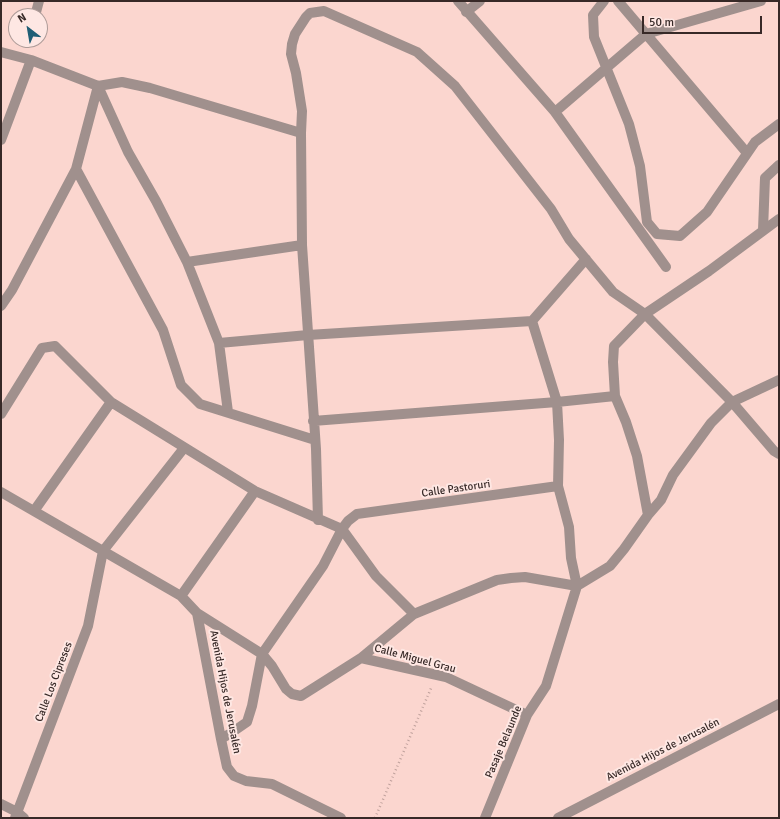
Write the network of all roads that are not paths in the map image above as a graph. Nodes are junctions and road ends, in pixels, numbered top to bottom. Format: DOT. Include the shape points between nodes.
graph roads {
  1 [pos="458,1"];
  2 [pos="480,1"];
  3 [pos="604,1"];
  4 [pos="618,1"];
  5 [pos="761,1"];
  6 [pos="466,12"];
  7 [pos="646,34"];
  8 [pos="1,52"];
  9 [pos="30,60"];
  10 [pos="607,68"];
  11 [pos="98,86"];
  12 [pos="555,112"];
  13 [pos="779,124"];
  14 [pos="301,133"];
  15 [pos="1,140"];
  16 [pos="747,153"];
  17 [pos="779,165"];
  18 [pos="76,169"];
  19 [pos="779,219"];
  20 [pos="763,230"];
  21 [pos="302,245"];
  22 [pos="586,259"];
  23 [pos="187,262"];
  24 [pos="666,267"];
  25 [pos="1,290"];
  26 [pos="12,290"];
  27 [pos="1,306"];
  28 [pos="645,314"];
  29 [pos="532,322"];
  30 [pos="308,334"];
  31 [pos="219,343"];
  32 [pos="779,380"];
  33 [pos="615,396"];
  34 [pos="111,402"];
  35 [pos="557,402"];
  36 [pos="732,402"];
  37 [pos="228,412"];
  38 [pos="1,414"];
  39 [pos="313,421"];
  40 [pos="315,440"];
  41 [pos="184,448"];
  42 [pos="779,454"];
  43 [pos="558,486"];
  44 [pos="255,491"];
  45 [pos="1,492"];
  46 [pos="34,511"];
  47 [pos="648,515"];
  48 [pos="318,520"];
  49 [pos="342,530"];
  50 [pos="103,551"];
  51 [pos="577,586"];
  52 [pos="181,596"];
  53 [pos="197,614"];
  54 [pos="414,614"];
  55 [pos="262,654"];
  56 [pos="361,658"];
  57 [pos="779,704"];
  58 [pos="527,715"];
  59 [pos="221,739"];
  60 [pos="1,804"];
  61 [pos="19,816"];
  62 [pos="341,818"];
  63 [pos="485,818"];
  64 [pos="558,818"];
  1 -- 6 [label="street"];
  2 -- 6 [label="street"];
  3 -- 10 [label="street" via="593,15 594,37"];
  4 -- 7 [label="street"];
  5 -- 7 [label="street"];
  6 -- 12 [label="street"];
  7 -- 10 [label="street"];
  7 -- 16 [label="street"];
  8 -- 9 [label="street"];
  9 -- 11 [label="street"];
  9 -- 15 [label="street"];
  10 -- 12 [label="street"];
  10 -- 16 [label="street" via="629,124 640,166 646,222 657,234 680,236 707,212"];
  11 -- 14 [label="street" via="122,82 150,88"];
  11 -- 18 [label="street"];
  11 -- 23 [label="street" via="128,152"];
  12 -- 24 [label="street"];
  13 -- 16 [label="street" via="755,142"];
  14 -- 21 [label="street"];
  14 -- 22 [label="street" via="302,111 291,54 292,44 306,17 310,13 324,11 417,52 455,86 551,209 569,239"];
  17 -- 20 [label="street" via="765,178"];
  18 -- 26 [label="street"];
  18 -- 37 [label="street" via="163,330 182,385 200,404"];
  19 -- 20 [label="street"];
  20 -- 28 [label="street"];
  21 -- 23 [label="street"];
  21 -- 30 [label="street"];
  22 -- 28 [label="street" via="613,292"];
  22 -- 29 [label="street"];
  23 -- 31 [label="street"];
  25 -- 26 [label="street"];
  26 -- 27 [label="street"];
  28 -- 33 [label="street" via="614,346"];
  28 -- 36 [label="street"];
  29 -- 30 [label="street"];
  29 -- 35 [label="street"];
  30 -- 31 [label="street"];
  30 -- 39 [label="street"];
  31 -- 37 [label="street"];
  32 -- 36 [label="street"];
  33 -- 35 [label="street"];
  33 -- 47 [label="street" via="637,456"];
  34 -- 38 [label="street" via="55,346 42,348"];
  34 -- 41 [label="street"];
  34 -- 46 [label="street"];
  35 -- 39 [label="street"];
  35 -- 43 [label="street"];
  36 -- 42 [label="street"];
  36 -- 47 [label="street" via="711,423 673,475 661,500"];
  37 -- 40 [label="street"];
  39 -- 40 [label="street"];
  40 -- 48 [label="street"];
  41 -- 44 [label="street"];
  41 -- 50 [label="street"];
  43 -- 49 [label="street, Calle Pastoruri" via="357,514"];
  43 -- 51 [label="street" via="569,527 571,558"];
  44 -- 48 [label="street"];
  44 -- 52 [label="street"];
  45 -- 46 [label="street"];
  46 -- 50 [label="street"];
  47 -- 51 [label="street" via="610,566"];
  48 -- 49 [label="street"];
  49 -- 54 [label="street" via="376,576"];
  49 -- 55 [label="street" via="323,566"];
  50 -- 52 [label="street"];
  50 -- 61 [label="street, Calle Los Cipreses" via="88,626"];
  51 -- 54 [label="street" via="525,577 497,580"];
  51 -- 58 [label="street, Pasaje Belaunde" via="546,686"];
  52 -- 53 [label="street"];
  53 -- 55 [label="street"];
  53 -- 59 [label="street, Avenida Hijos de Jerusalén"];
  54 -- 56 [label="street"];
  55 -- 56 [label="street" via="286,689 301,696"];
  55 -- 59 [label="street" via="247,722"];
  56 -- 58 [label="street, Calle Miguel Grau" via="446,677"];
  57 -- 64 [label="street, Avenida Hijos de Jerusalén"];
  58 -- 63 [label="street, Pasaje Belaunde"];
  59 -- 62 [label="street, Avenida Hijos de Jerusalén" via="228,767 234,776 246,781 272,784"];
  60 -- 61 [label="street"];
}
